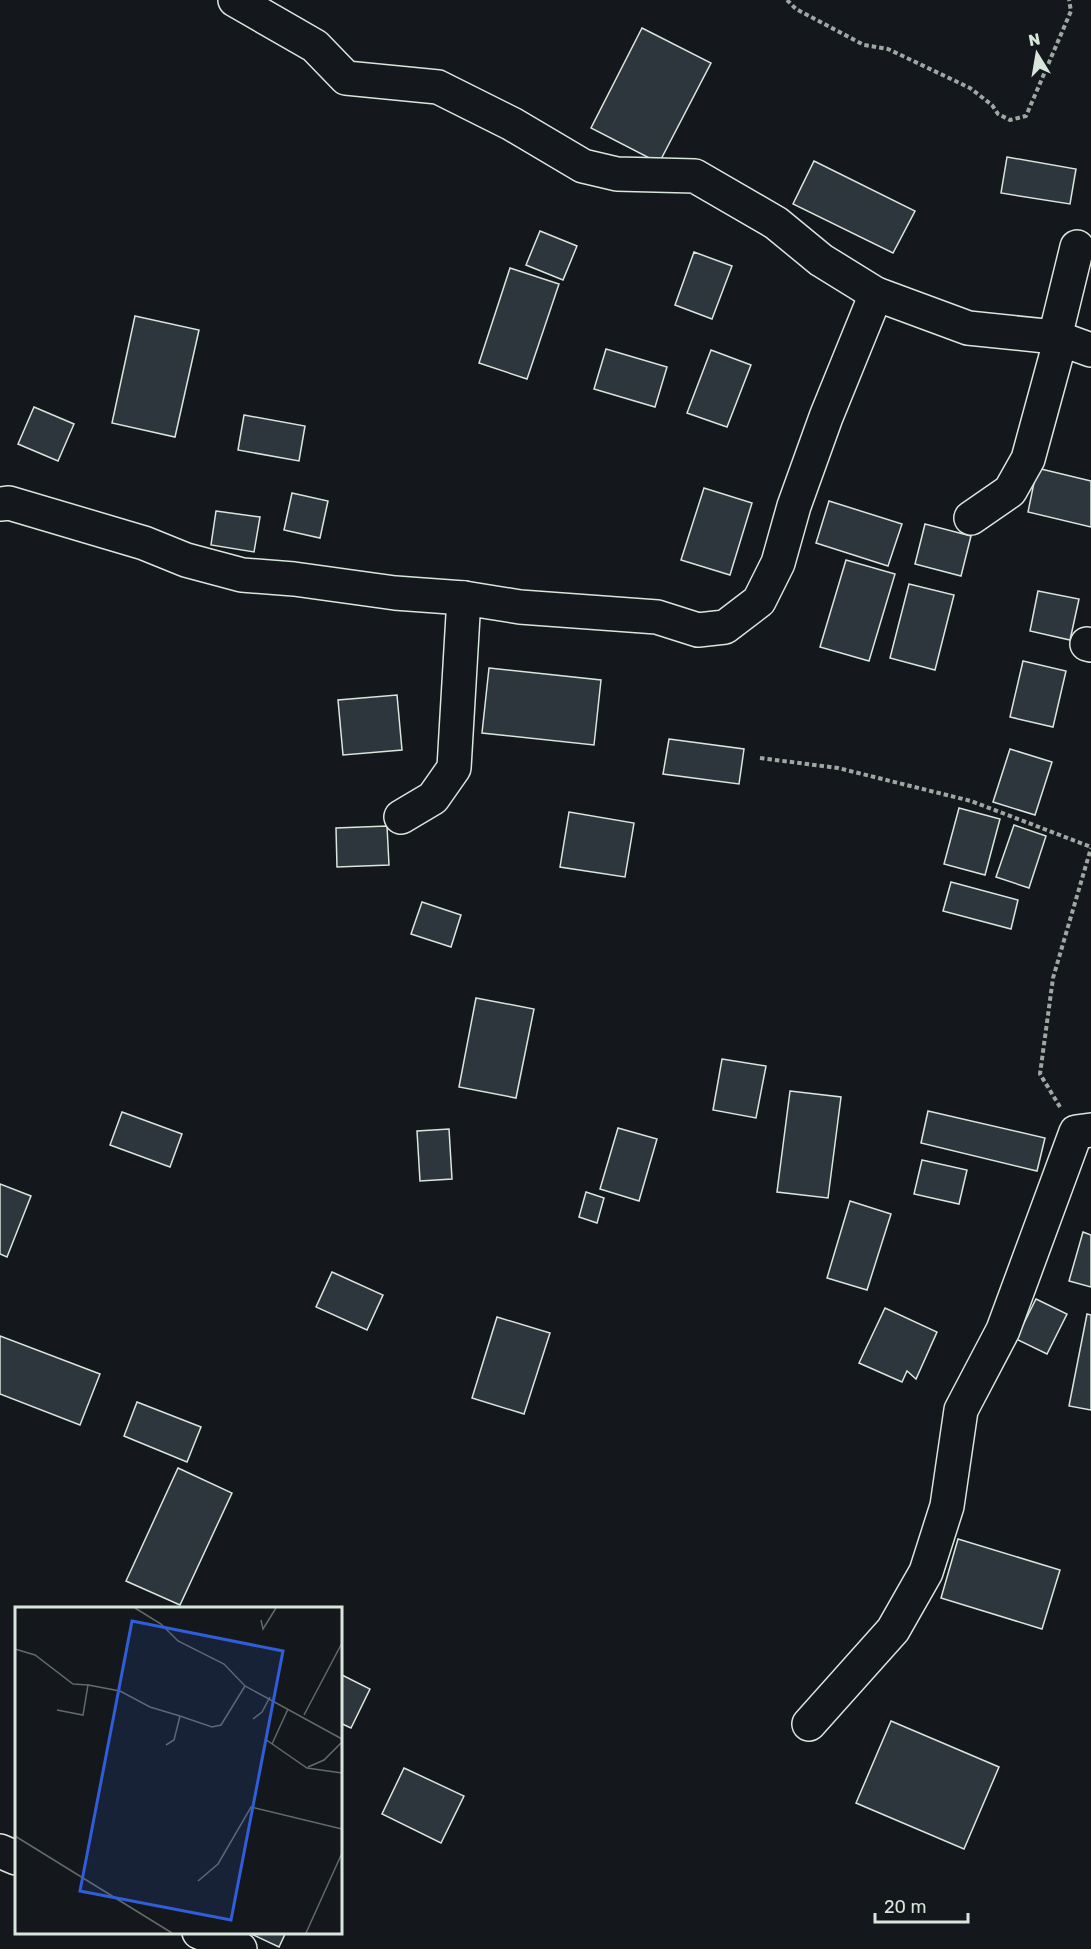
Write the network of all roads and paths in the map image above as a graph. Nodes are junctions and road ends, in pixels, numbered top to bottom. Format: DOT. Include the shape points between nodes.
graph roads {
  1 [pos="235,0"];
  2 [pos="787,0"];
  3 [pos="1069,0"];
  4 [pos="1077,247"];
  5 [pos="876,294"];
  6 [pos="1058,337"];
  7 [pos="1091,350"];
  8 [pos="0,504"];
  9 [pos="971,518"];
  10 [pos="464,598"];
  11 [pos="759,758"];
  12 [pos="401,817"];
  13 [pos="1091,847"];
  14 [pos="1084,1131"];
  15 [pos="809,1724"];
  16 [pos="0,1851"];
  17 [pos="15,1858"];
  18 [pos="205,1934"];
  19 [pos="240,1949"];
  1 -- 5 [label="street" via="315,46 346,78 438,87 584,166 617,174 695,176 776,223 820,260"];
  2 -- 3 [label="path" via="796,9 864,45 888,49 970,88 1010,120 1026,116 1033,105 1040,79 1071,11"];
  4 -- 6 [label="street"];
  5 -- 6 [label="street" via="968,328"];
  5 -- 10 [label="street" via="826,417 778,563 759,601 725,627 698,630 657,617 520,607"];
  6 -- 7 [label="street"];
  6 -- 9 [label="street" via="1028,459 1010,491"];
  8 -- 10 [label="street" via="9,503 242,575"];
  10 -- 12 [label="street" via="454,768 433,798"];
  11 -- 13 [label="path" via="838,768 971,801"];
  13 -- 14 [label="path" via="1053,978 1040,1074"];
  14 -- 15 [label="street" via="1004,1330 961,1410 947,1506 926,1572 893,1630"];
  16 -- 17 [label="street"];
  18 -- 19 [label="street"];
}
